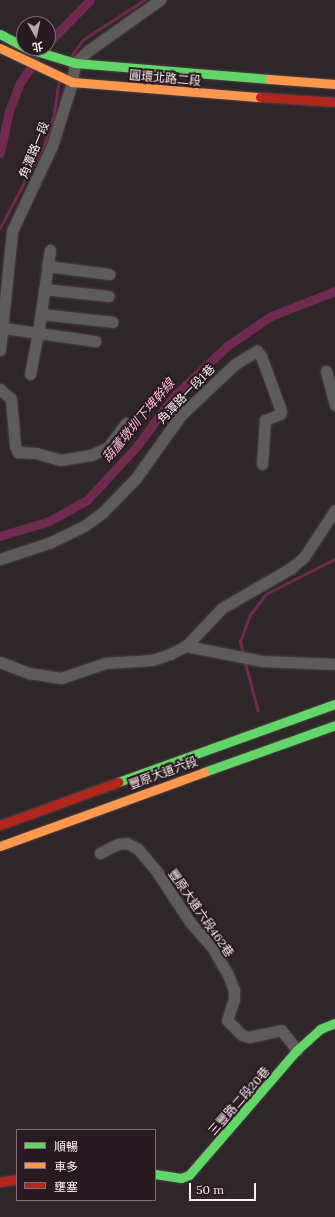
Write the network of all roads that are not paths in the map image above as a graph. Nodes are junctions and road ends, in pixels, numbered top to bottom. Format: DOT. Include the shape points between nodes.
graph roads {
  1 [pos="160,0"];
  2 [pos="0,34"];
  3 [pos="16,44"];
  4 [pos="4,50"];
  5 [pos="52,56"];
  6 [pos="75,63"];
  7 [pos="72,82"];
  8 [pos="335,84"];
  9 [pos="335,102"];
  10 [pos="50,250"];
  11 [pos="47,266"];
  12 [pos="109,274"];
  13 [pos="44,289"];
  14 [pos="109,296"];
  15 [pos="41,314"];
  16 [pos="113,322"];
  17 [pos="2,328"];
  18 [pos="38,334"];
  19 [pos="95,341"];
  20 [pos="0,350"];
  21 [pos="326,371"];
  22 [pos="30,374"];
  23 [pos="0,389"];
  24 [pos="335,405"];
  25 [pos="126,423"];
  26 [pos="262,464"];
  27 [pos="335,510"];
  28 [pos="0,559"];
  29 [pos="186,646"];
  30 [pos="0,662"];
  31 [pos="335,664"];
  32 [pos="335,704"];
  33 [pos="335,725"];
  34 [pos="0,825"];
  35 [pos="0,846"];
  36 [pos="100,853"];
  37 [pos="335,1023"];
  38 [pos="297,1050"];
  39 [pos="156,1174"];
  40 [pos="16,1179"];
  41 [pos="0,1182"];
  1 -- 6 [label="street" via="89,50"];
  2 -- 3 [label="street, 圓環北路二段"];
  4 -- 7 [label="street, 圓環北路二段"];
  5 -- 6 [label="street, 圓環北路二段"];
  6 -- 7 [label="street, 角潭路一段"];
  6 -- 8 [label="street, 圓環北路二段"];
  7 -- 9 [label="street, 圓環北路二段"];
  7 -- 17 [label="street, 角潭路一段" via="52,146 12,231"];
  10 -- 11 [label="street"];
  11 -- 12 [label="street"];
  11 -- 13 [label="street"];
  13 -- 14 [label="street"];
  13 -- 15 [label="street"];
  15 -- 16 [label="street"];
  15 -- 18 [label="street"];
  17 -- 18 [label="street"];
  17 -- 20 [label="street, 角潭路一段"];
  18 -- 19 [label="street"];
  18 -- 22 [label="street"];
  21 -- 24 [label="street"];
  23 -- 25 [label="street" via="11,399 15,446 18,452 36,453 60,460 91,455 108,447"];
  26 -- 28 [label="street, 角潭路一段1巷" via="265,420 280,414 281,411 261,356 257,352 234,364 181,415 136,478 102,513 84,526 49,543"];
  27 -- 29 [label="street" via="304,557 291,568 222,608"];
  29 -- 30 [label="street" via="161,658 105,663 61,678 29,673"];
  29 -- 31 [label="street" via="262,661"];
  32 -- 34 [label="street, 豐原大道六段"];
  33 -- 35 [label="street, 豐原大道六段"];
  36 -- 38 [label="street, 豐原大道六段462巷" via="118,844 127,843 138,849 157,872 190,922 212,946 228,975 234,990 234,999 227,1020 242,1035 249,1037 280,1030"];
  37 -- 38 [label="street, 三豐路二段20巷" via="320,1029"];
  38 -- 39 [label="street, 三豐路二段20巷" via="189,1175 181,1178"];
  40 -- 41 [label="street"];
}
